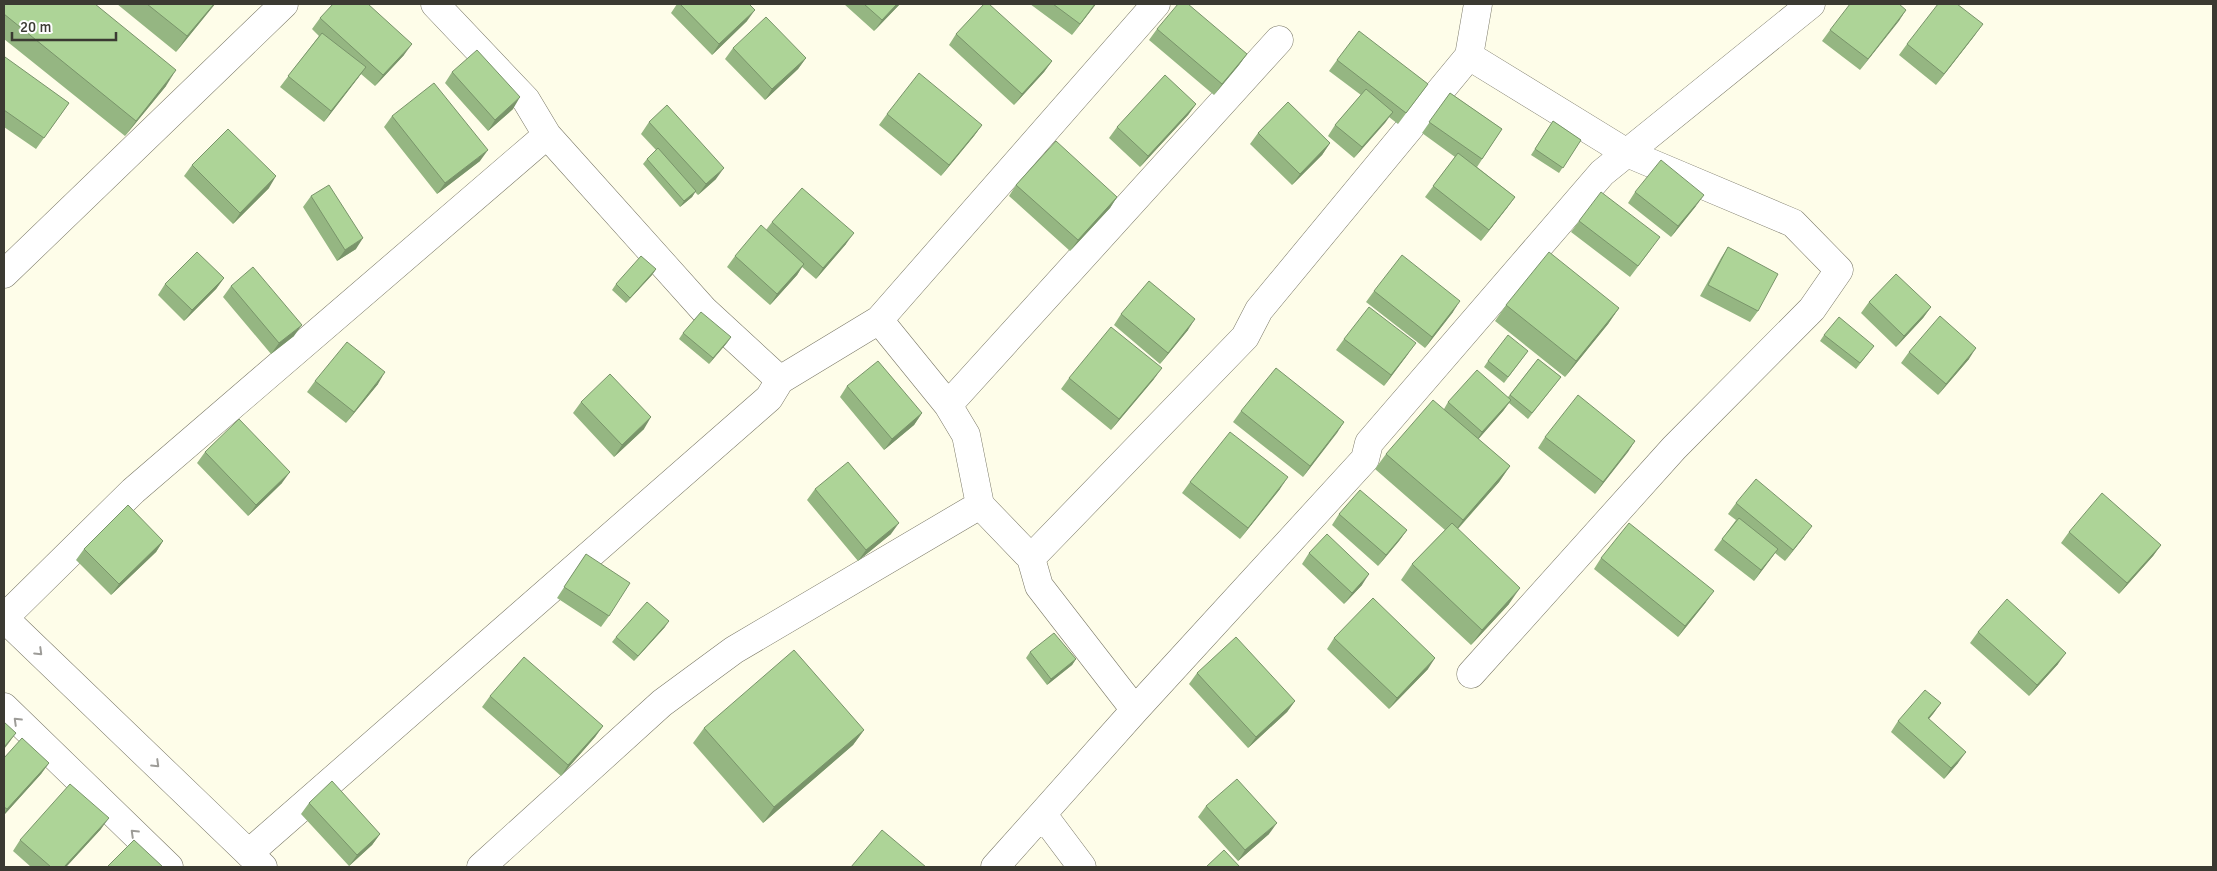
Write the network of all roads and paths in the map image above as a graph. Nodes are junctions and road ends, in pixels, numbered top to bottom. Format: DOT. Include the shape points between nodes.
graph roads {
  1 [pos="284,4"];
  2 [pos="435,4"];
  3 [pos="1156,4"];
  4 [pos="1478,4"];
  5 [pos="1812,4"];
  6 [pos="1279,40"];
  7 [pos="1469,56"];
  8 [pos="547,135"];
  9 [pos="1627,153"];
  10 [pos="4,274"];
  11 [pos="879,320"];
  12 [pos="780,380"];
  13 [pos="948,405"];
  14 [pos="980,505"];
  15 [pos="1032,558"];
  16 [pos="4,618"];
  17 [pos="1471,674"];
  18 [pos="4,708"];
  19 [pos="1135,710"];
  20 [pos="1043,815"];
  21 [pos="256,860"];
  22 [pos="169,867"];
  23 [pos="481,867"];
  24 [pos="995,867"];
  25 [pos="1082,867"];
  1 -- 10 [label="main road"];
  2 -- 8 [label="main road" via="526,100"];
  3 -- 11 [label="main road"];
  4 -- 7 [label="main road"];
  5 -- 9 [label="main road"];
  6 -- 13 [label="main road"];
  7 -- 9 [label="main road"];
  7 -- 15 [label="main road" via="1259,310 1245,337"];
  8 -- 12 [label="main road" via="704,310"];
  8 -- 16 [label="main road" via="133,491"];
  9 -- 17 [label="main road" via="1793,223 1839,270 1812,309 1674,448"];
  9 -- 19 [label="main road" via="1602,173 1369,443 1364,459"];
  11 -- 12 [label="main road"];
  11 -- 13 [label="main road"];
  12 -- 21 [label="main road" via="769,398"];
  13 -- 14 [label="main road" via="966,435"];
  14 -- 15 [label="main road"];
  14 -- 23 [label="main road" via="734,650 662,703"];
  15 -- 19 [label="main road" via="1039,586"];
  16 -- 21 [label="main road, one-way"];
  22 -- 18 [label="main road, one-way"];
  19 -- 20 [label="main road"];
  20 -- 24 [label="main road"];
  20 -- 25 [label="main road"];
}
